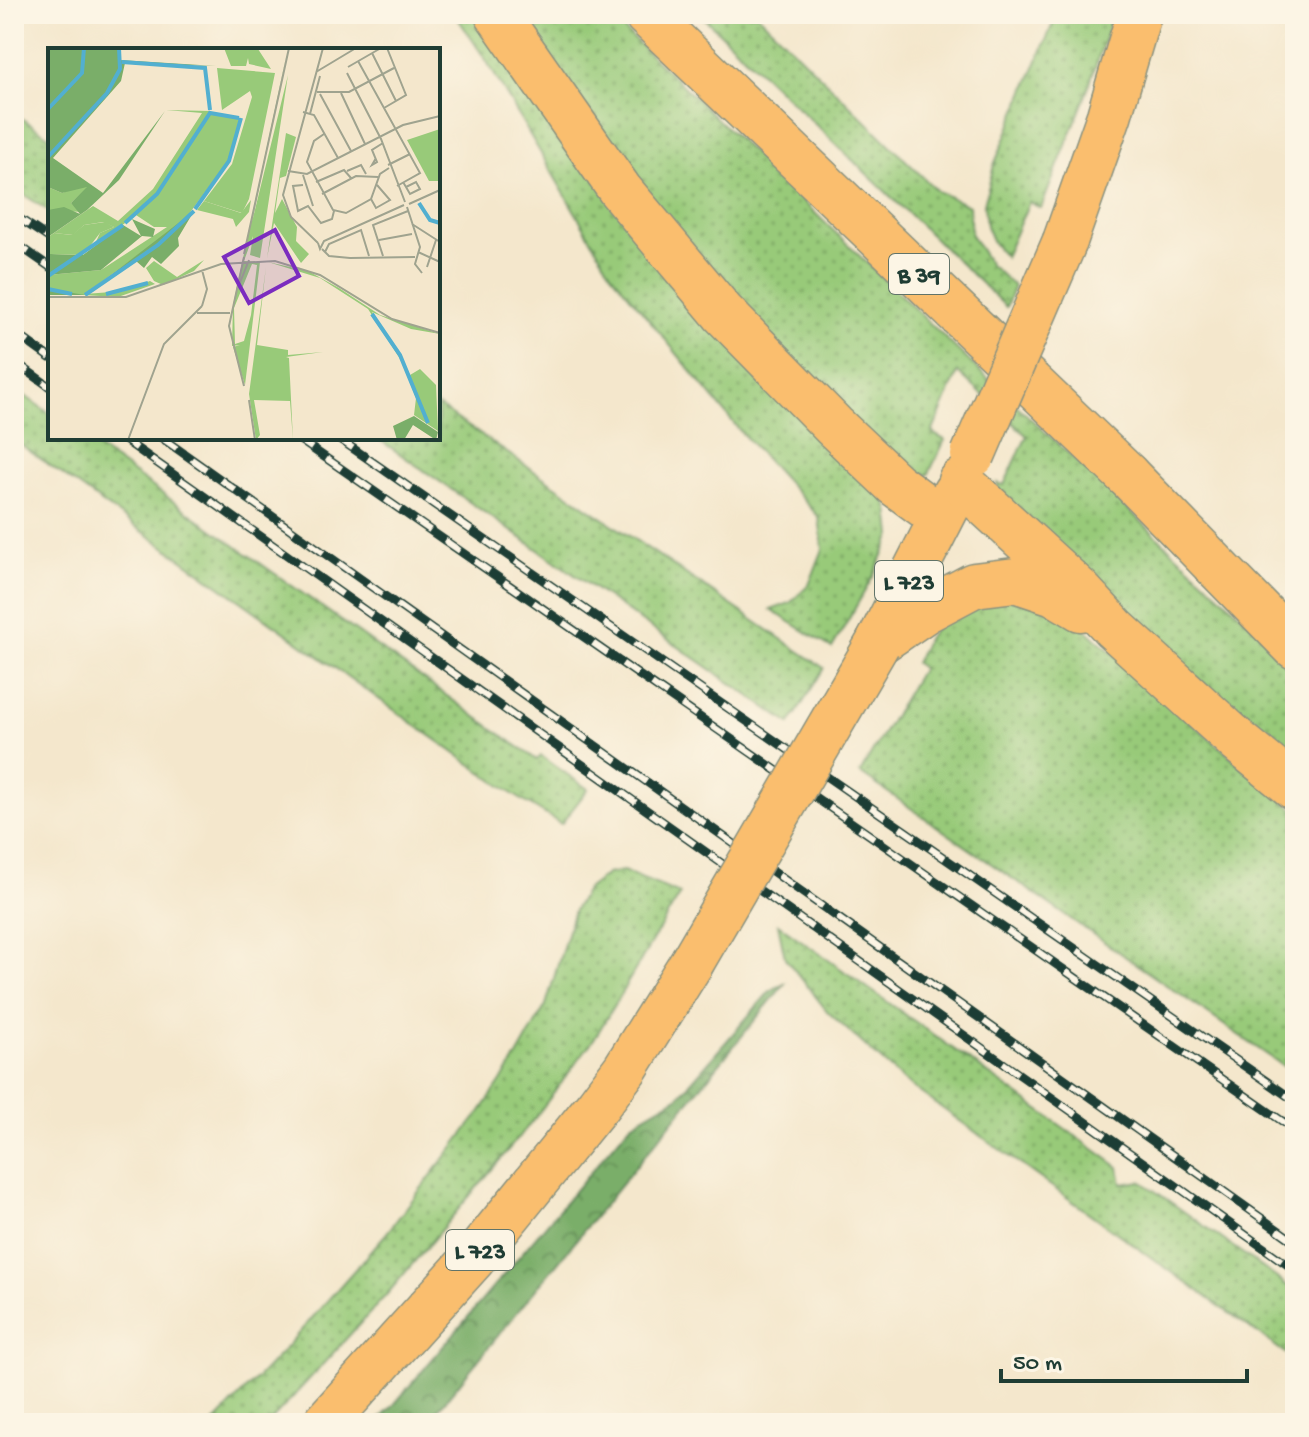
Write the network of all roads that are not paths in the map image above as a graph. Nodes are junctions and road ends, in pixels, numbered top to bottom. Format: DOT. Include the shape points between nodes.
graph roads {
  1 [pos="497,14"];
  2 [pos="646,14"];
  3 [pos="1139,14"];
  4 [pos="1127,475"];
  5 [pos="958,485"];
  6 [pos="1295,605"];
  7 [pos="1114,628"];
  8 [pos="878,643"];
  9 [pos="1295,647"];
  10 [pos="1295,788"];
  11 [pos="325,1423"];
  1 -- 5 [label="main road" via="620,190 723,313 895,484"];
  2 -- 4 [label="main road, B 39"];
  3 -- 5 [label="main road, bridge" via="1065,241"];
  4 -- 6 [label="main road, B 39"];
  4 -- 9 [label="main road, B 39"];
  5 -- 7 [label="main road" via="1078,589"];
  5 -- 8 [label="main road, L 723"];
  7 -- 8 [label="main road" via="1054,593 1015,580 974,585"];
  7 -- 10 [label="main road"];
  8 -- 11 [label="main road, L 723, bridge" via="625,1069 473,1259"];
}
